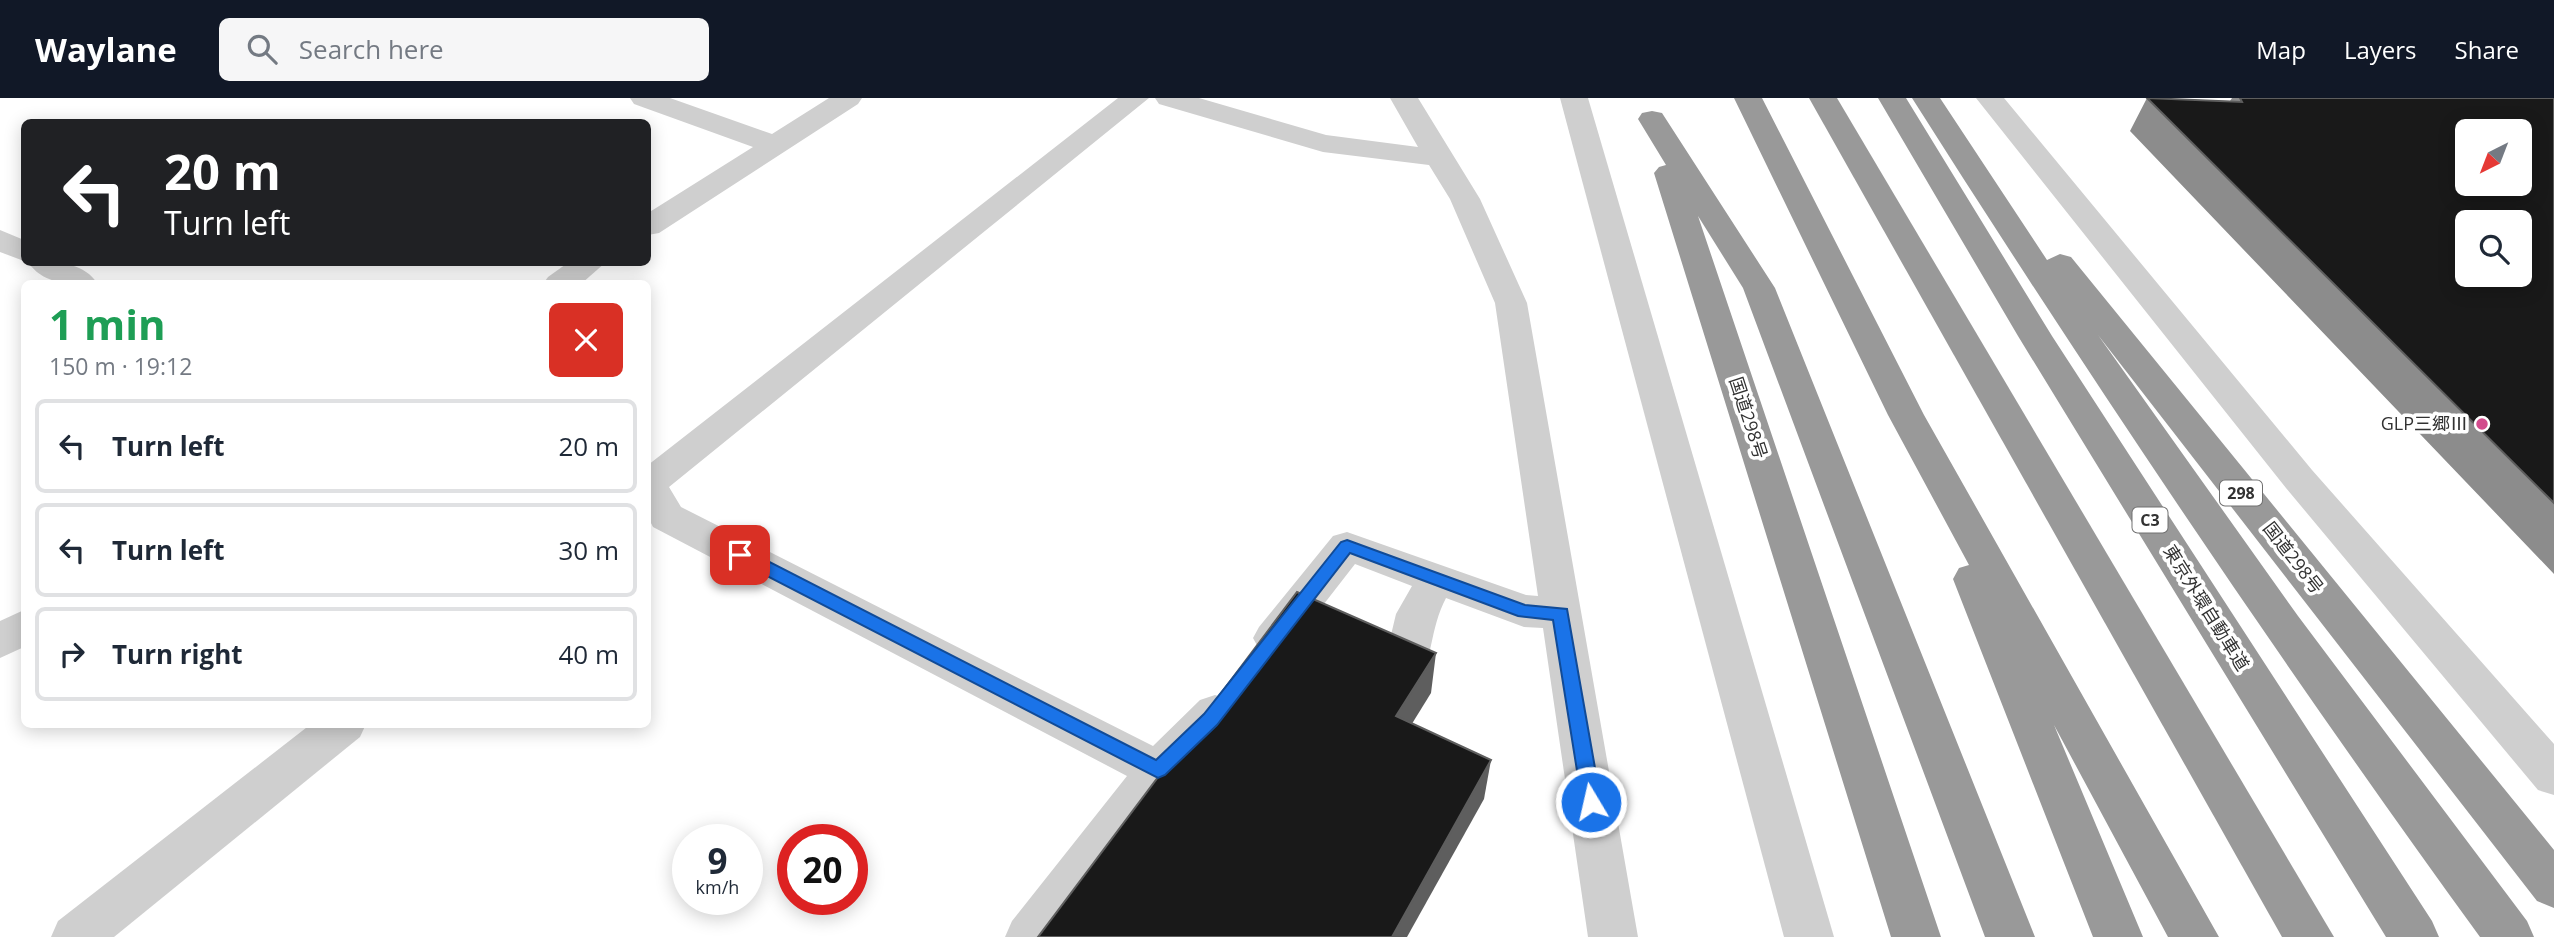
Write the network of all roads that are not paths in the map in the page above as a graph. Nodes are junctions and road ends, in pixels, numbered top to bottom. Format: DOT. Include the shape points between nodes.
graph roads {
  1 [pos="644,98"];
  2 [pos="848,98"];
  3 [pos="1135,98"];
  4 [pos="1169,98"];
  5 [pos="1404,98"];
  6 [pos="1574,98"];
  7 [pos="1748,98"];
  8 [pos="1823,98"];
  9 [pos="1892,98"];
  10 [pos="1928,98"];
  11 [pos="1990,98"];
  12 [pos="1648,109"];
  13 [pos="775,145"];
  14 [pos="1439,158"];
  15 [pos="651,224"];
  16 [pos="0,239"];
  17 [pos="21,250"];
  18 [pos="50,266"];
  19 [pos="585,266"];
  20 [pos="75,280"];
  21 [pos="565,280"];
  22 [pos="1906,415"];
  23 [pos="651,483"];
  24 [pos="651,490"];
  25 [pos="1437,579"];
  26 [pos="1561,614"];
  27 [pos="21,628"];
  28 [pos="0,642"];
  29 [pos="1401,681"];
  30 [pos="339,728"];
  31 [pos="1158,770"];
  32 [pos="2554,776"];
  33 [pos="2554,886"];
  34 [pos="76,937"];
  35 [pos="1030,937"];
  36 [pos="1613,937"];
  37 [pos="1809,937"];
  38 [pos="1916,937"];
  39 [pos="2010,937"];
  40 [pos="2118,937"];
  41 [pos="2194,937"];
  42 [pos="2309,937"];
  43 [pos="2414,937"];
  44 [pos="2509,937"];
  1 -- 13 [label="street"];
  2 -- 13 [label="street"];
  3 -- 23 [label="street"];
  4 -- 14 [label="street" via="1323,143"];
  5 -- 14 [label="street"];
  6 -- 37 [label="street"];
  7 -- 22 [label="highway"];
  8 -- 42 [label="highway"];
  9 -- 43 [label="highway, 東京外環自動車道 / C3" via="2035,336"];
  10 -- 33 [label="highway, 国道298号 / 298"];
  10 -- 44 [label="highway" via="2167,464"];
  11 -- 32 [label="street" via="2299,479"];
  12 -- 38 [label="highway, 国道298号"];
  12 -- 39 [label="highway" via="1759,288"];
  13 -- 15 [label="street"];
  14 -- 26 [label="street" via="1465,200 1511,303"];
  16 -- 17 [label="street"];
  18 -- 20 [label="street"];
  19 -- 21 [label="street"];
  22 -- 40 [label="highway"];
  22 -- 41 [label="highway"];
  24 -- 31 [label="street" via="667,517"];
  25 -- 26 [label="street" via="1524,611"];
  25 -- 29 [label="street" via="1417,614"];
  25 -- 31 [label="street" via="1347,546 1211,719"];
  26 -- 36 [label="street"];
  27 -- 28 [label="street"];
  30 -- 34 [label="street"];
  31 -- 35 [label="street"];
}
